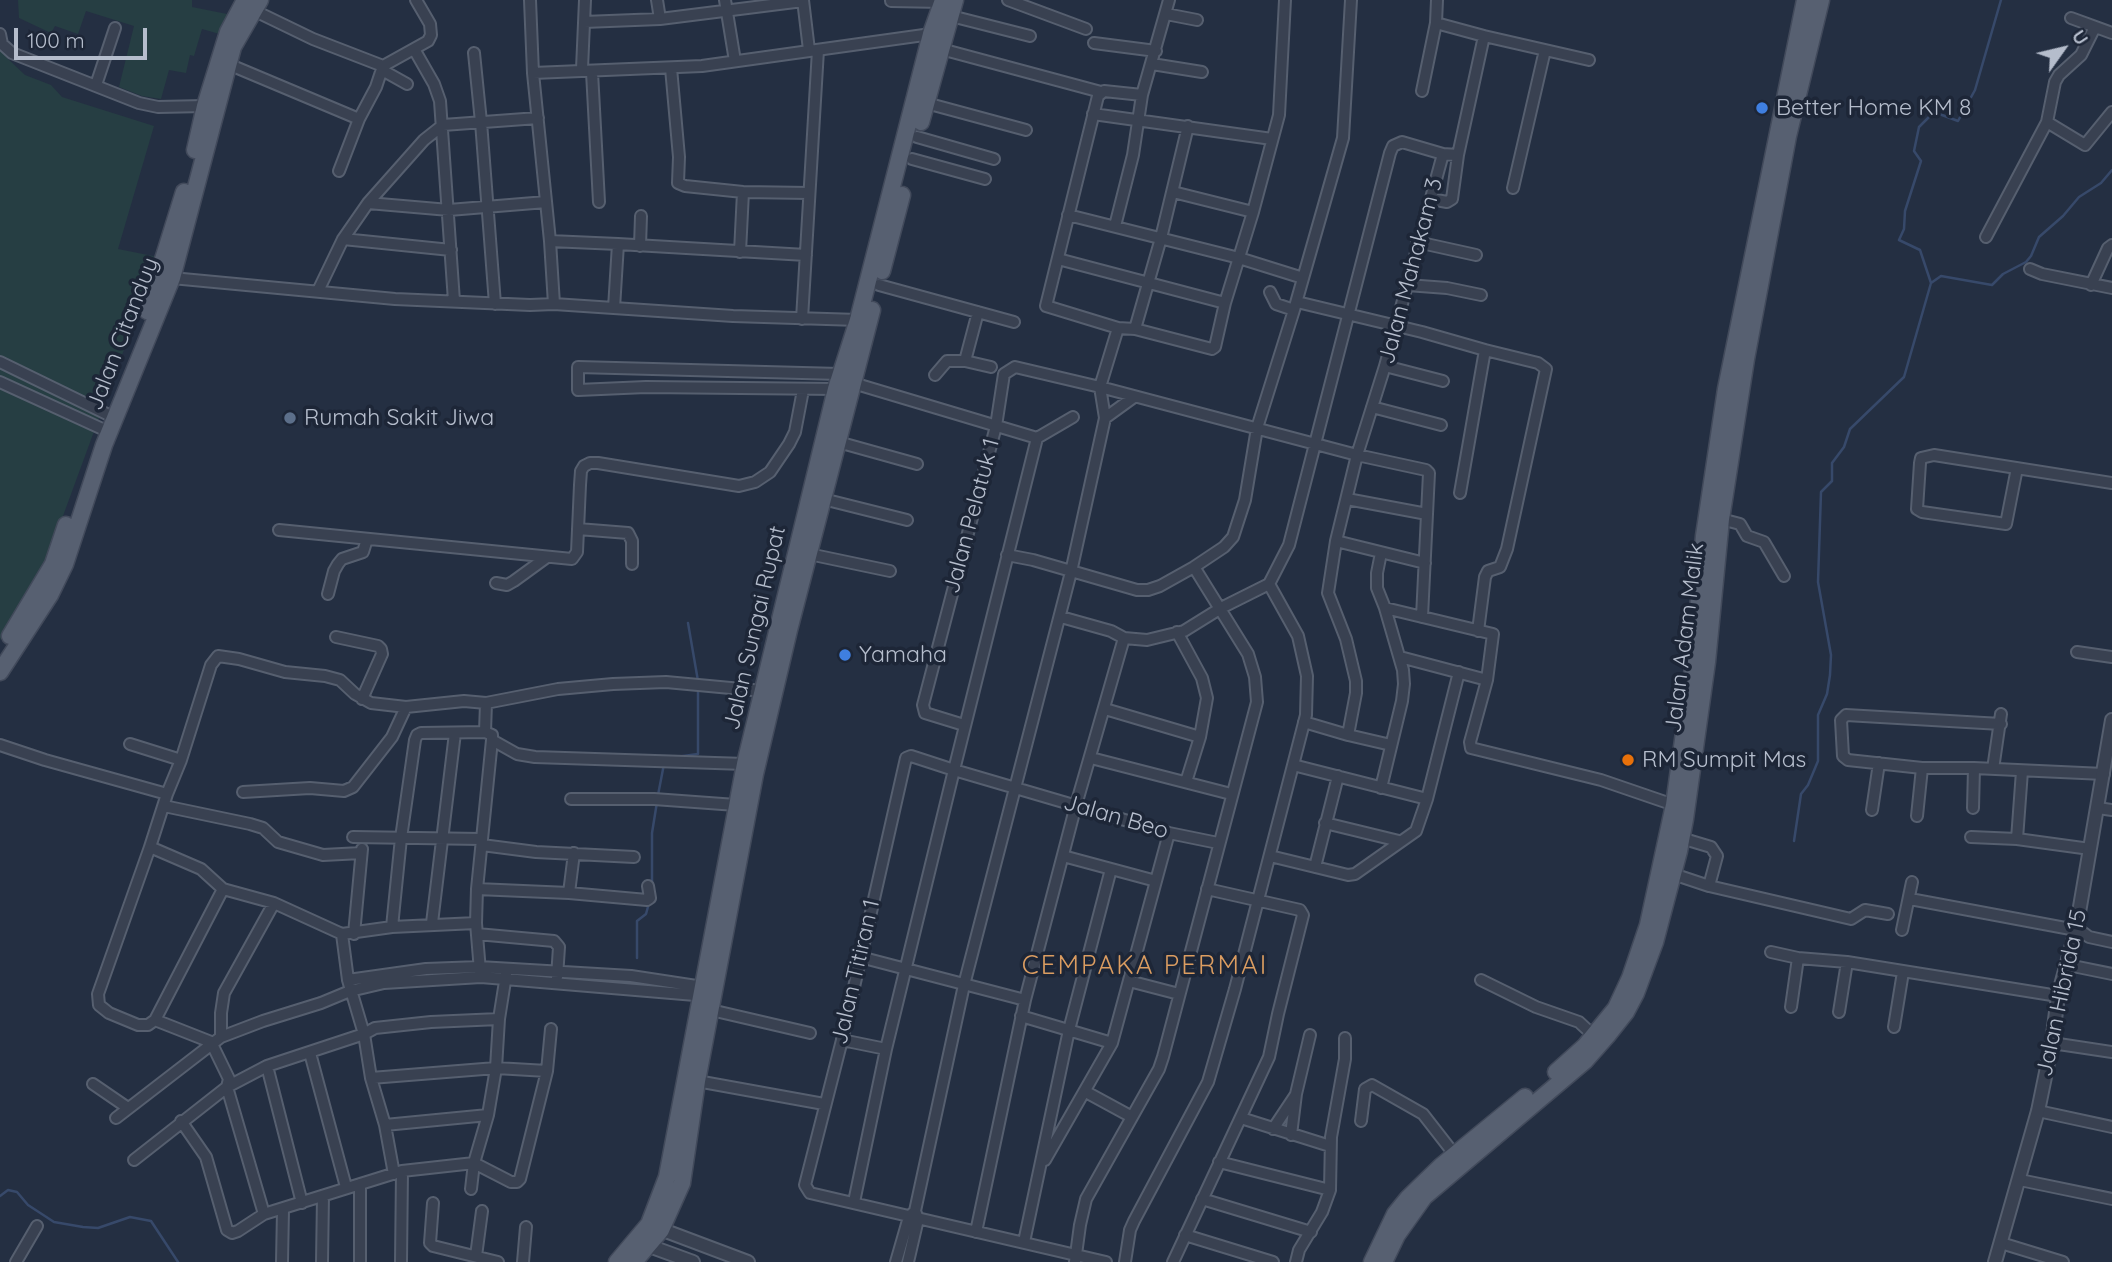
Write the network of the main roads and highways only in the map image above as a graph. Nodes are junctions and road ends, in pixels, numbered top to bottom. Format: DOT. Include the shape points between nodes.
graph roads {
  1 [pos="1805,0"];
  2 [pos="1821,0"];
  3 [pos="252,3"];
  4 [pos="948,4"];
  5 [pos="1808,21"];
  6 [pos="939,40"];
  7 [pos="886,236"];
  8 [pos="843,382"];
  9 [pos="107,423"];
  10 [pos="0,653"];
  11 [pos="1700,661"];
  12 [pos="0,672"];
  13 [pos="1677,813"];
  14 [pos="1666,872"];
  15 [pos="709,996"];
  16 [pos="1458,1159"];
  17 [pos="655,1227"];
  18 [pos="642,1244"];
  19 [pos="617,1262"];
  20 [pos="634,1262"];
  21 [pos="1372,1262"];
  22 [pos="1384,1262"];
  1 -- 5 [label="main road, Jalan Adam Malik"];
  2 -- 5 [label="main road, Jalan Adam Malik"];
  3 -- 9 [label="main road, Jalan Citanduy" via="228,64 172,278"];
  3 -- 9 [label="main road, Jalan Citanduy" via="228,32 150,304"];
  4 -- 6 [label="main road, Jalan Sungai Rupat"];
  5 -- 11 [label="main road, Jalan Adam Malik" via="1748,347"];
  5 -- 11 [label="main road, Jalan Adam Malik" via="1726,389 1704,536"];
  6 -- 7 [label="main road, Jalan Sungai Rupat"];
  6 -- 7 [label="main road, Jalan Sungai Rupat" via="912,159"];
  7 -- 8 [label="main road, Jalan Sungai Rupat"];
  7 -- 8 [label="main road, Jalan Sungai Rupat" via="879,285"];
  8 -- 15 [label="main road, Jalan Sungai Rupat" via="838,442 755,774"];
  8 -- 15 [label="main road, Jalan Sungai Rupat" via="736,805"];
  9 -- 10 [label="main road, Jalan Citanduy" via="53,564"];
  9 -- 12 [label="main road, Jalan Citanduy" via="60,579"];
  11 -- 13 [label="main road, Jalan Adam Malik"];
  13 -- 14 [label="main road, Jalan Adam Malik"];
  13 -- 14 [label="main road, Jalan Adam Malik" via="1681,838"];
  14 -- 16 [label="main road, Jalan Adam Malik" via="1616,1008 1594,1037"];
  14 -- 16 [label="main road, Jalan Adam Malik" via="1655,942 1626,1012 1585,1061"];
  15 -- 17 [label="main road, Jalan Sungai Rupat"];
  15 -- 17 [label="main road, Jalan Sungai Rupat" via="682,1183"];
  16 -- 21 [label="main road, Jalan Adam Malik" via="1408,1198"];
  16 -- 22 [label="main road, Jalan Adam Malik" via="1412,1212"];
  17 -- 18 [label="main road, Jalan Sungai Rupat"];
  18 -- 19 [label="main road, Jalan Sungai Rupat"];
  18 -- 20 [label="main road, Jalan Sungai Rupat"];
}
